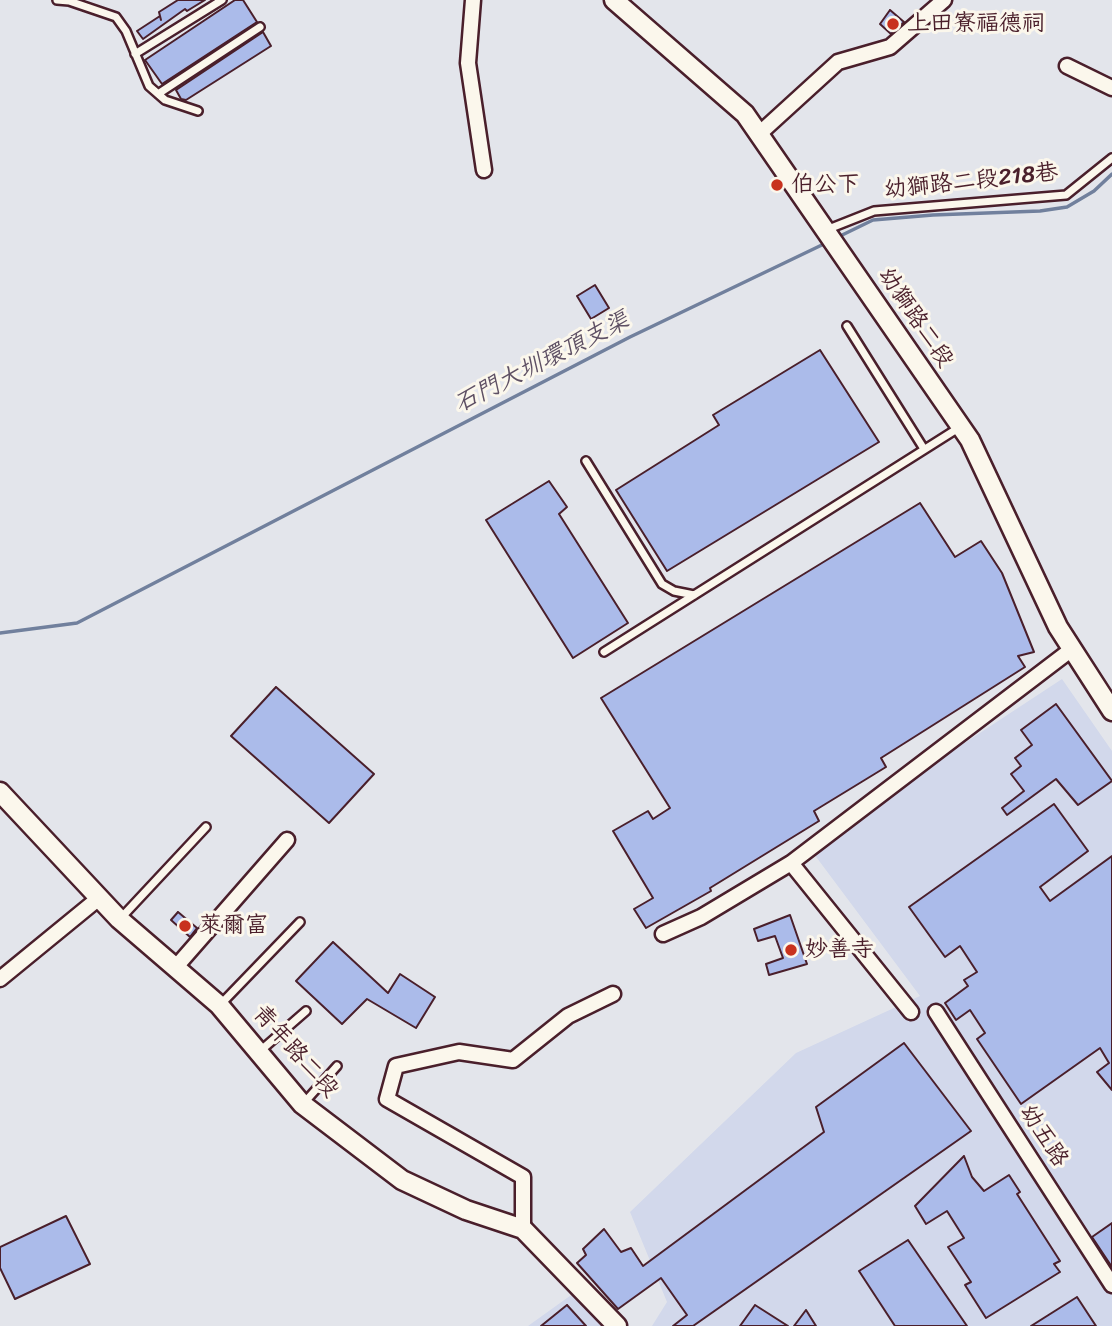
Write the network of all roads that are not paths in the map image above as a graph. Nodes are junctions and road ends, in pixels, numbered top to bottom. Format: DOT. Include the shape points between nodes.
graph roads {
  1 [pos="57,0"];
  2 [pos="222,0"];
  3 [pos="473,0"];
  4 [pos="614,0"];
  5 [pos="944,0"];
  6 [pos="260,27"];
  7 [pos="135,54"];
  8 [pos="1066,66"];
  9 [pos="1112,88"];
  10 [pos="158,94"];
  11 [pos="198,111"];
  12 [pos="759,134"];
  13 [pos="1112,159"];
  14 [pos="484,170"];
  15 [pos="825,230"];
  16 [pos="847,327"];
  17 [pos="960,427"];
  18 [pos="924,449"];
  19 [pos="586,461"];
  20 [pos="694,595"];
  21 [pos="1072,649"];
  22 [pos="604,652"];
  23 [pos="1112,711"];
  24 [pos="0,792"];
  25 [pos="206,827"];
  26 [pos="287,840"];
  27 [pos="791,863"];
  28 [pos="99,898"];
  29 [pos="119,919"];
  30 [pos="300,922"];
  31 [pos="663,934"];
  32 [pos="175,968"];
  33 [pos="0,979"];
  34 [pos="613,994"];
  35 [pos="219,1005"];
  36 [pos="306,1010"];
  37 [pos="911,1012"];
  38 [pos="936,1013"];
  39 [pos="258,1052"];
  40 [pos="337,1066"];
  41 [pos="302,1104"];
  42 [pos="523,1229"];
  43 [pos="1112,1285"];
  44 [pos="610,1324"];
  1 -- 7 [label="lane" via="116,17"];
  2 -- 7 [label="lane"];
  3 -- 14 [label="street" via="468,63"];
  4 -- 12 [label="street, 幼獅路二段" via="745,114"];
  5 -- 12 [label="street" via="890,47 838,62"];
  6 -- 10 [label="lane"];
  7 -- 10 [label="lane" via="149,86"];
  8 -- 9 [label="street"];
  10 -- 11 [label="lane"];
  12 -- 15 [label="street, 幼獅路二段"];
  13 -- 15 [label="lane, 幼獅路二段218巷" via="1066,195 874,211"];
  15 -- 17 [label="street, 幼獅路二段"];
  16 -- 18 [label="lane"];
  17 -- 18 [label="lane"];
  17 -- 21 [label="street, 幼獅路二段"];
  18 -- 20 [label="lane"];
  19 -- 20 [label="lane" via="662,584"];
  20 -- 22 [label="lane"];
  21 -- 23 [label="street, 幼獅路二段"];
  21 -- 27 [label="street"];
  24 -- 28 [label="street, 青年路二段"];
  25 -- 29 [label="lane"];
  26 -- 32 [label="street"];
  27 -- 31 [label="street" via="701,917"];
  27 -- 37 [label="street"];
  28 -- 29 [label="street, 青年路二段"];
  28 -- 33 [label="street"];
  29 -- 32 [label="street, 青年路二段"];
  30 -- 35 [label="lane"];
  32 -- 35 [label="street, 青年路二段"];
  34 -- 42 [label="street" via="568,1016 513,1060 459,1052 396,1066 387,1099 523,1177"];
  35 -- 39 [label="street, 青年路二段"];
  36 -- 39 [label="lane"];
  38 -- 43 [label="street, 幼五路"];
  39 -- 41 [label="street, 青年路二段"];
  40 -- 41 [label="lane"];
  41 -- 42 [label="street, 青年路二段" via="402,1180 466,1210"];
  42 -- 44 [label="street, 青年路二段"];
}
